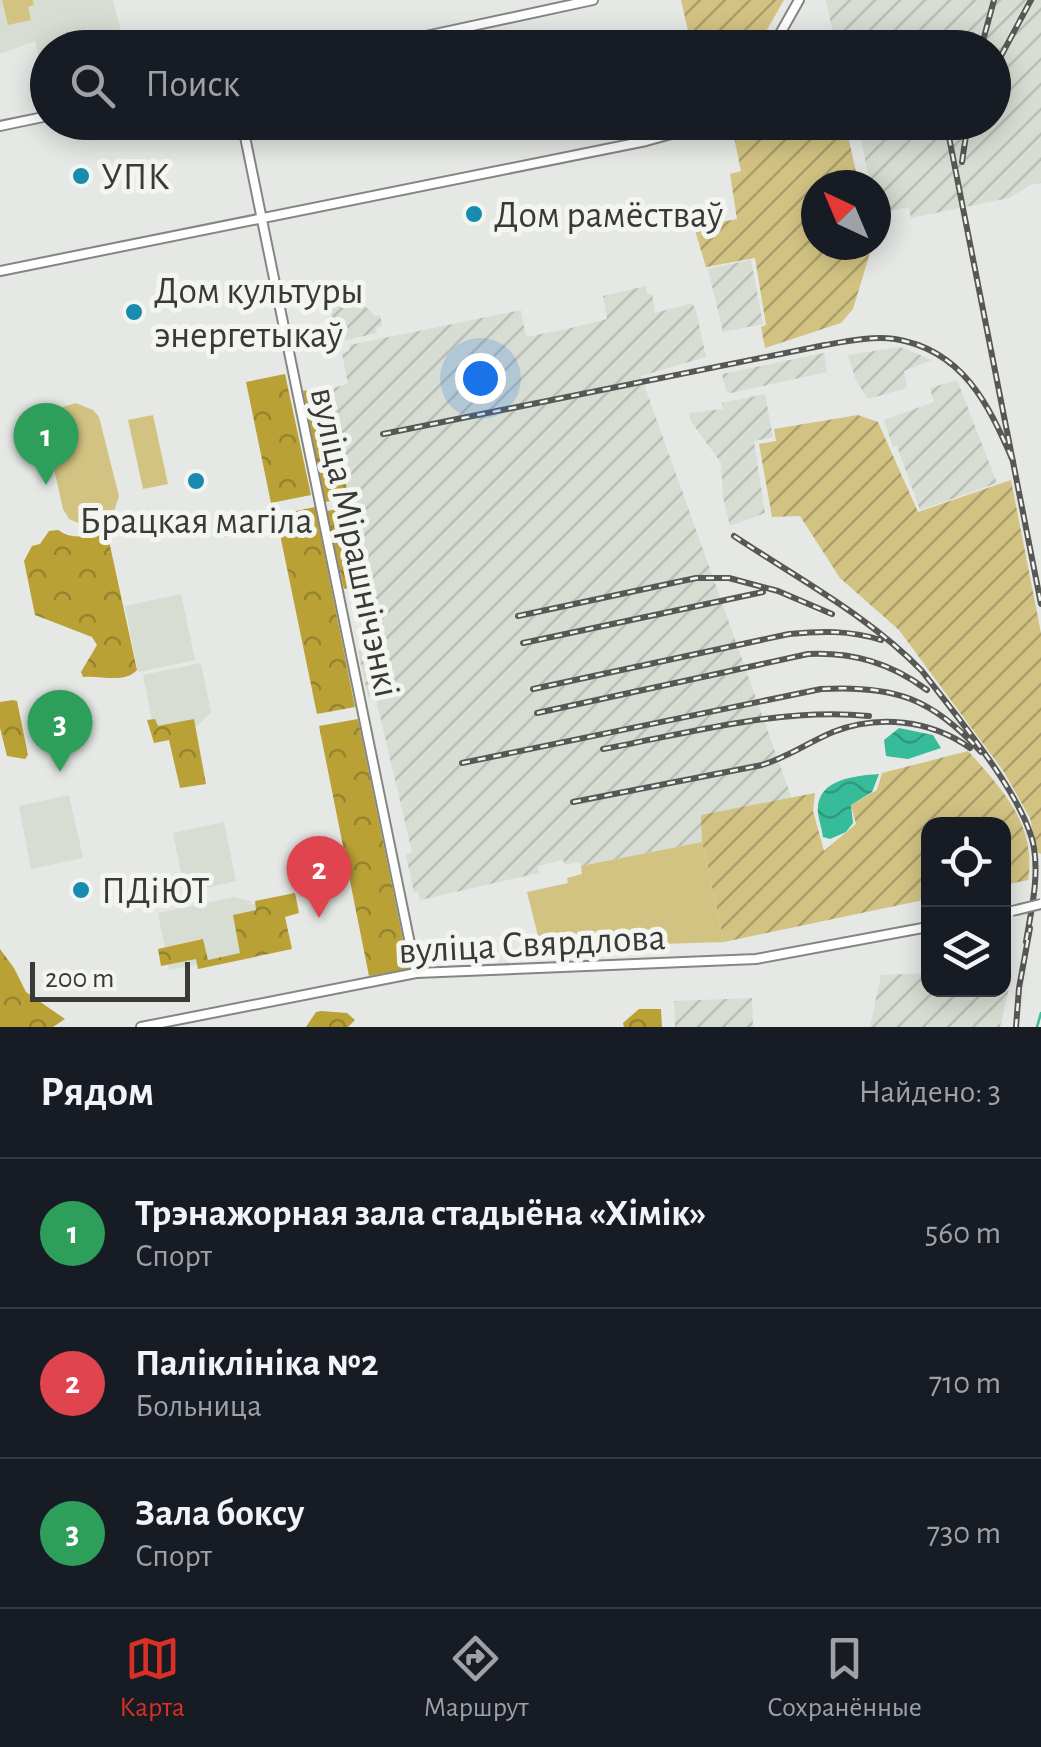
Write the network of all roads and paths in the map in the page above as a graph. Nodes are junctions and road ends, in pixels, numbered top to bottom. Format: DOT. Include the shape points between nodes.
graph roads {
  1 [pos="593,0"];
  2 [pos="798,2"];
  3 [pos="454,30"];
  4 [pos="782,30"];
  5 [pos="30,120"];
  6 [pos="0,126"];
  7 [pos="246,140"];
  8 [pos="650,140"];
  9 [pos="262,219"];
  10 [pos="0,272"];
  11 [pos="1041,904"];
  12 [pos="1011,911"];
  13 [pos="921,927"];
  14 [pos="416,973"];
  15 [pos="141,1027"];
  1 -- 3 [label="street"];
  2 -- 4 [label="street"];
  5 -- 6 [label="street"];
  7 -- 9 [label="street, вуліца Мірашнічэнкі"];
  8 -- 9 [label="street"];
  9 -- 10 [label="street"];
  9 -- 14 [label="street, вуліца Мірашнічэнкі"];
  11 -- 12 [label="street, bridge"];
  13 -- 14 [label="street, вуліца Свярдлова" via="756,959"];
  14 -- 15 [label="street, вуліца Свярдлова"];
}
